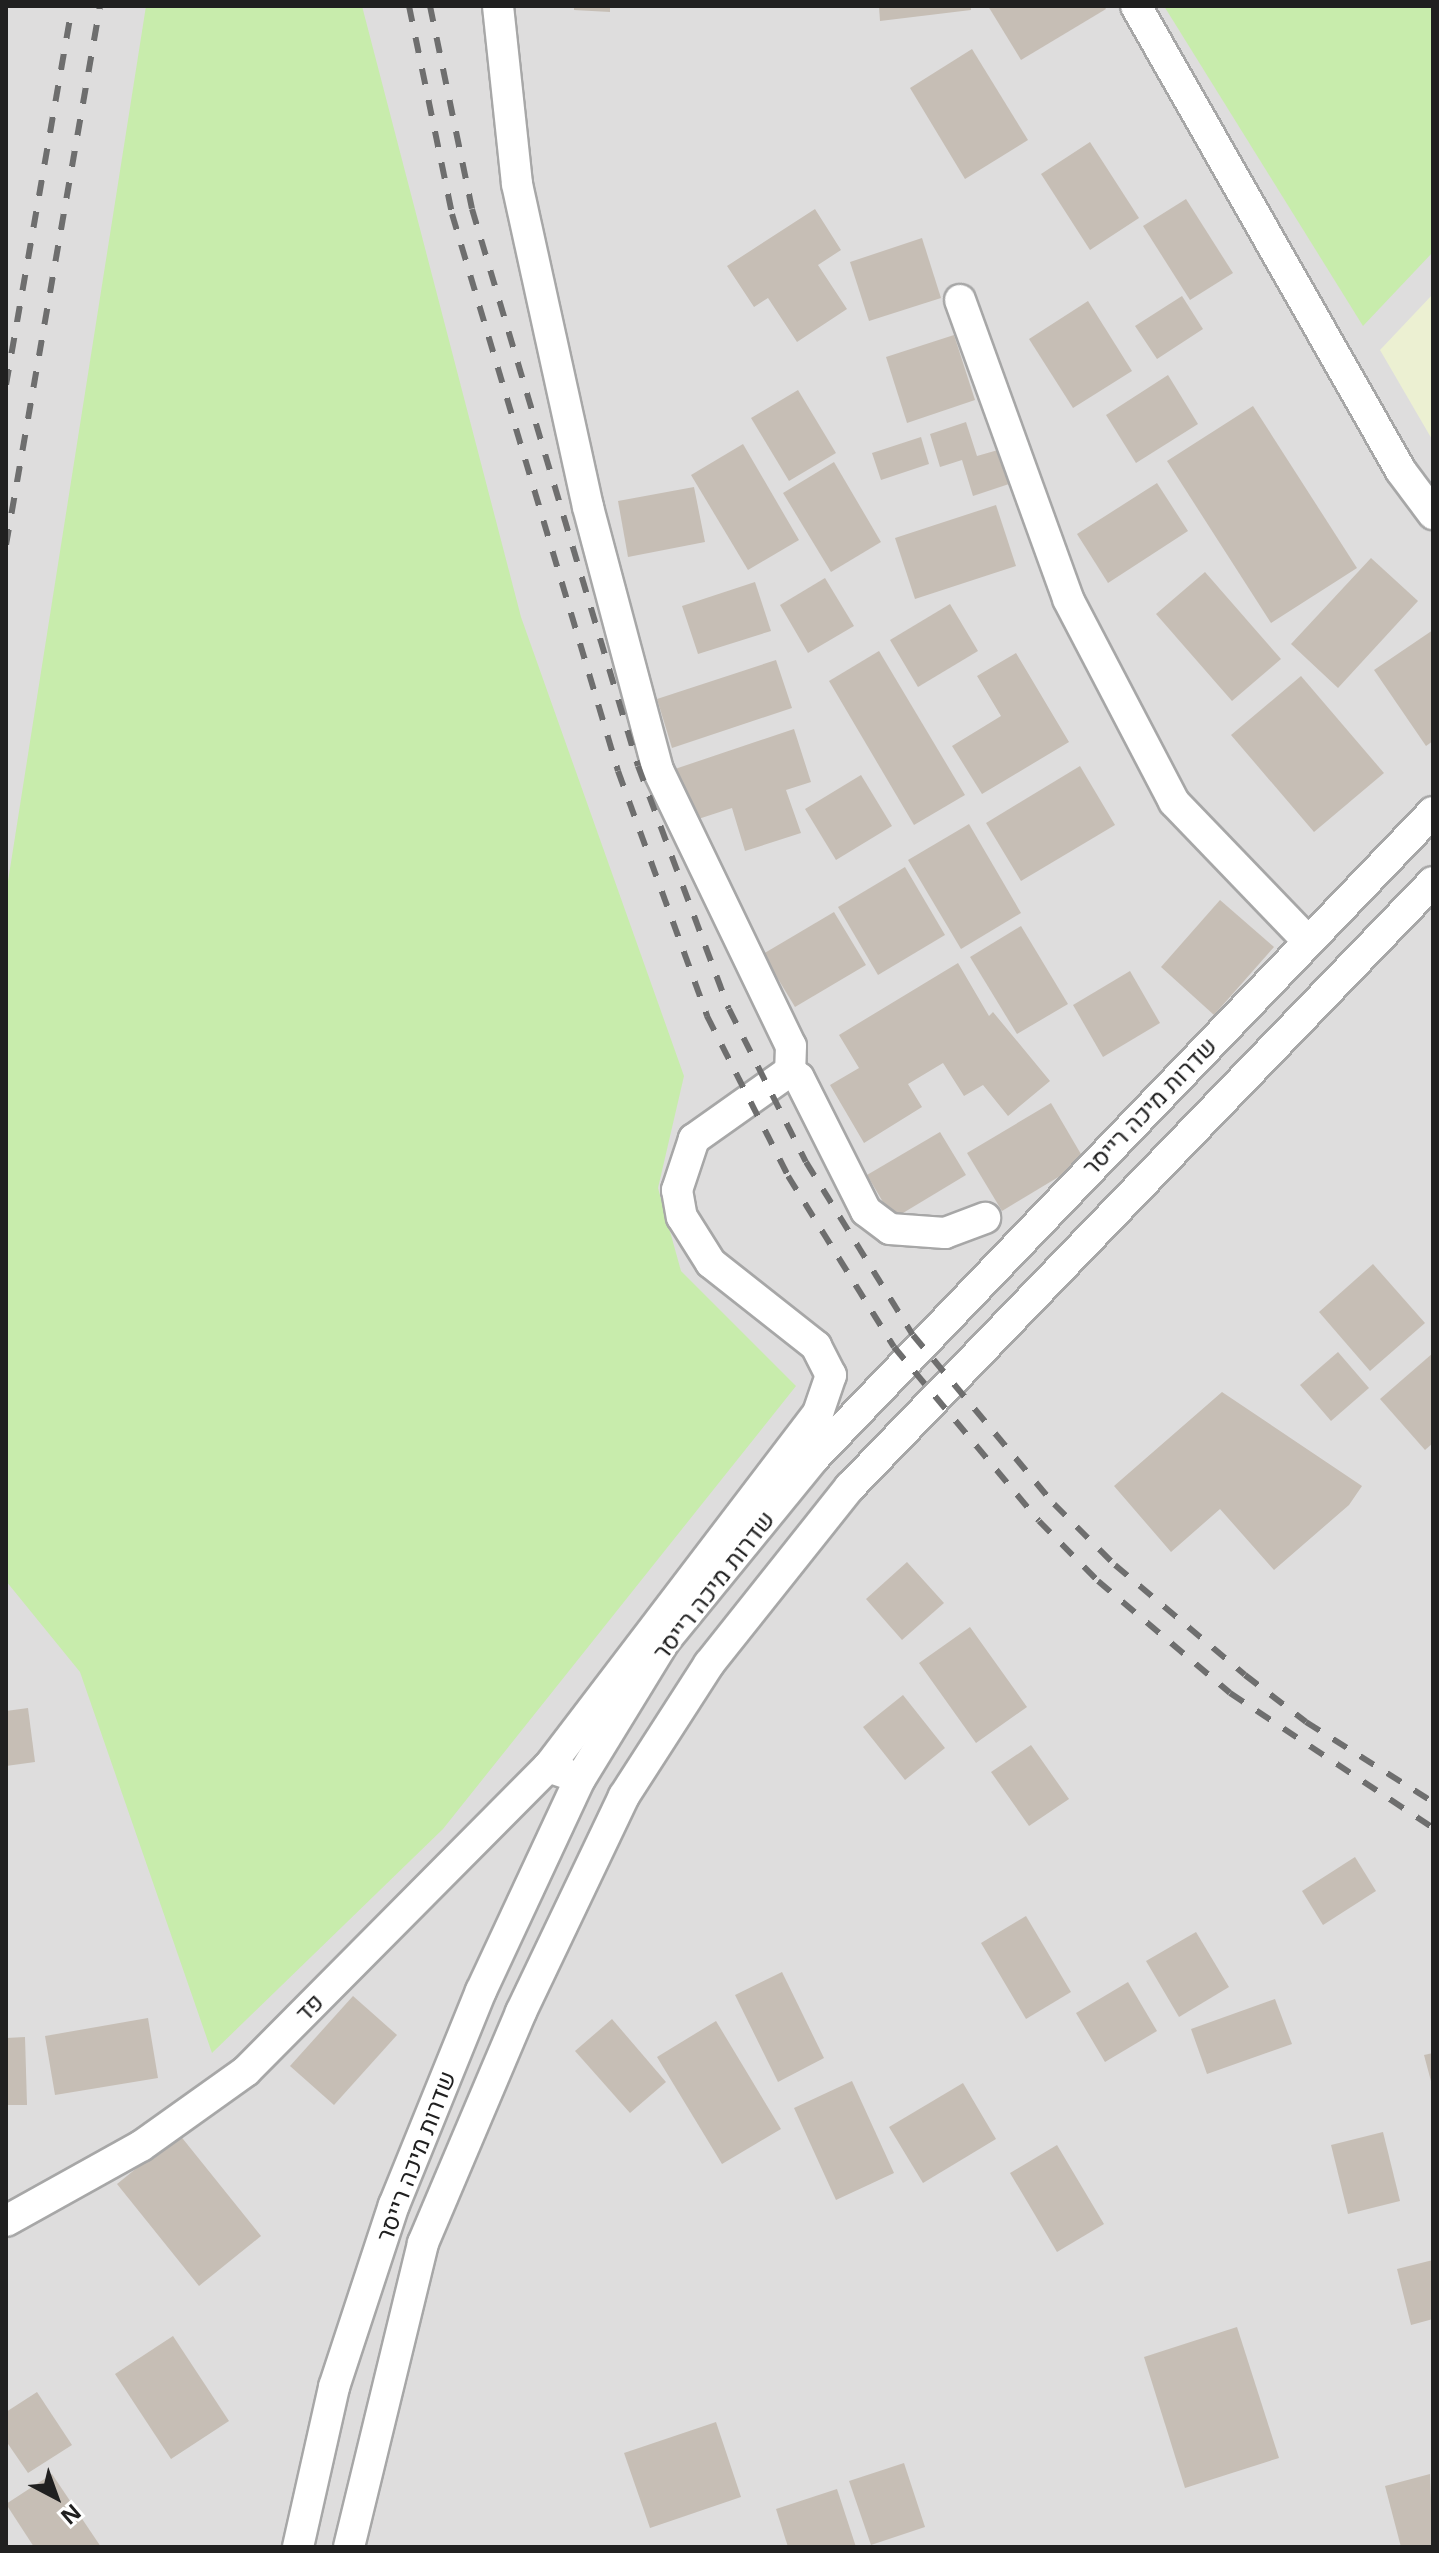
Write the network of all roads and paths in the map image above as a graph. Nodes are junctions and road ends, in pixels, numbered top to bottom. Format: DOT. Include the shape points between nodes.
graph roads {
  1 [pos="498,6"];
  2 [pos="1136,6"];
  3 [pos="960,300"];
  4 [pos="1433,514"];
  5 [pos="1433,812"];
  6 [pos="1433,882"];
  7 [pos="1307,940"];
  8 [pos="790,1071"];
  9 [pos="985,1218"];
  10 [pos="548,1767"];
  11 [pos="580,1779"];
  12 [pos="6,2221"];
  13 [pos="298,2547"];
  14 [pos="349,2547"];
  1 -- 8 [label="street" via="517,184 588,507 658,770 791,1046"];
  2 -- 4 [label="street" via="1401,471"];
  3 -- 7 [label="street" via="1068,599 1174,802"];
  5 -- 7 [label="street, שדרות מיכה רייסר"];
  6 -- 14 [label="street, שדרות מיכה רייסר" via="850,1487 709,1664 624,1796 521,2012 423,2243"];
  7 -- 11 [label="street, שדרות מיכה רייסר" via="813,1459 664,1642"];
  8 -- 9 [label="street" via="799,1078 866,1211 890,1229 945,1233"];
  8 -- 10 [label="street, פד" via="694,1139 677,1190 693,1242 711,1263 816,1346 831,1375 828,1392 818,1413"];
  10 -- 11 [label="street"];
  10 -- 12 [label="street, פד" via="246,2071 141,2146"];
  11 -- 13 [label="street, שדרות מיכה רייסר" via="481,1991 394,2205 334,2387"];
}
